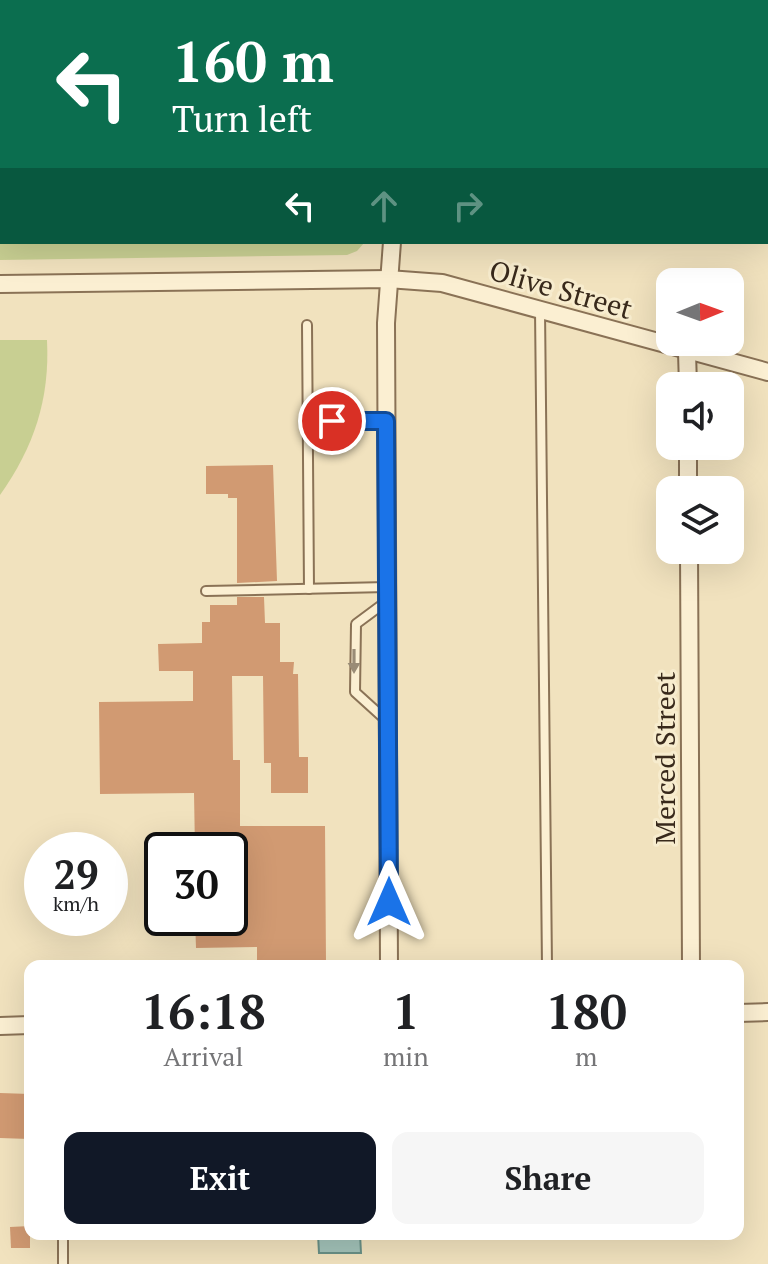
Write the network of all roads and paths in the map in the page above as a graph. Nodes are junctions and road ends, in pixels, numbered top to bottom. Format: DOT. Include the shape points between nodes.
graph roads {
  1 [pos="392,244"];
  2 [pos="388,279"];
  3 [pos="0,284"];
  4 [pos="540,310"];
  5 [pos="307,325"];
  6 [pos="656,343"];
  7 [pos="703,356"];
  8 [pos="768,372"];
  9 [pos="308,421"];
  10 [pos="386,421"];
  11 [pos="689,564"];
  12 [pos="309,589"];
  13 [pos="206,591"];
  14 [pos="387,594"];
  15 [pos="388,722"];
  16 [pos="389,960"];
  17 [pos="547,960"];
  18 [pos="691,960"];
  19 [pos="768,1012"];
  20 [pos="744,1013"];
  21 [pos="24,1025"];
  22 [pos="0,1026"];
  23 [pos="63,1240"];
  24 [pos="63,1264"];
  1 -- 2 [label="street"];
  2 -- 3 [label="street, Olive Street"];
  2 -- 4 [label="street, Olive Street" via="442,283"];
  2 -- 10 [label="street"];
  4 -- 6 [label="street, Olive Street"];
  4 -- 17 [label="lane"];
  5 -- 9 [label="lane"];
  7 -- 8 [label="street, Olive Street"];
  9 -- 10 [label="lane"];
  9 -- 12 [label="lane"];
  10 -- 14 [label="street"];
  11 -- 18 [label="street, Merced Street"];
  12 -- 13 [label="lane"];
  12 -- 14 [label="lane"];
  14 -- 15 [label="street"];
  14 -- 15 [label="lane, one-way" via="356,624 354,686 358,697"];
  15 -- 16 [label="street"];
  19 -- 20 [label="street"];
  21 -- 22 [label="street"];
  23 -- 24 [label="lane"];
}
